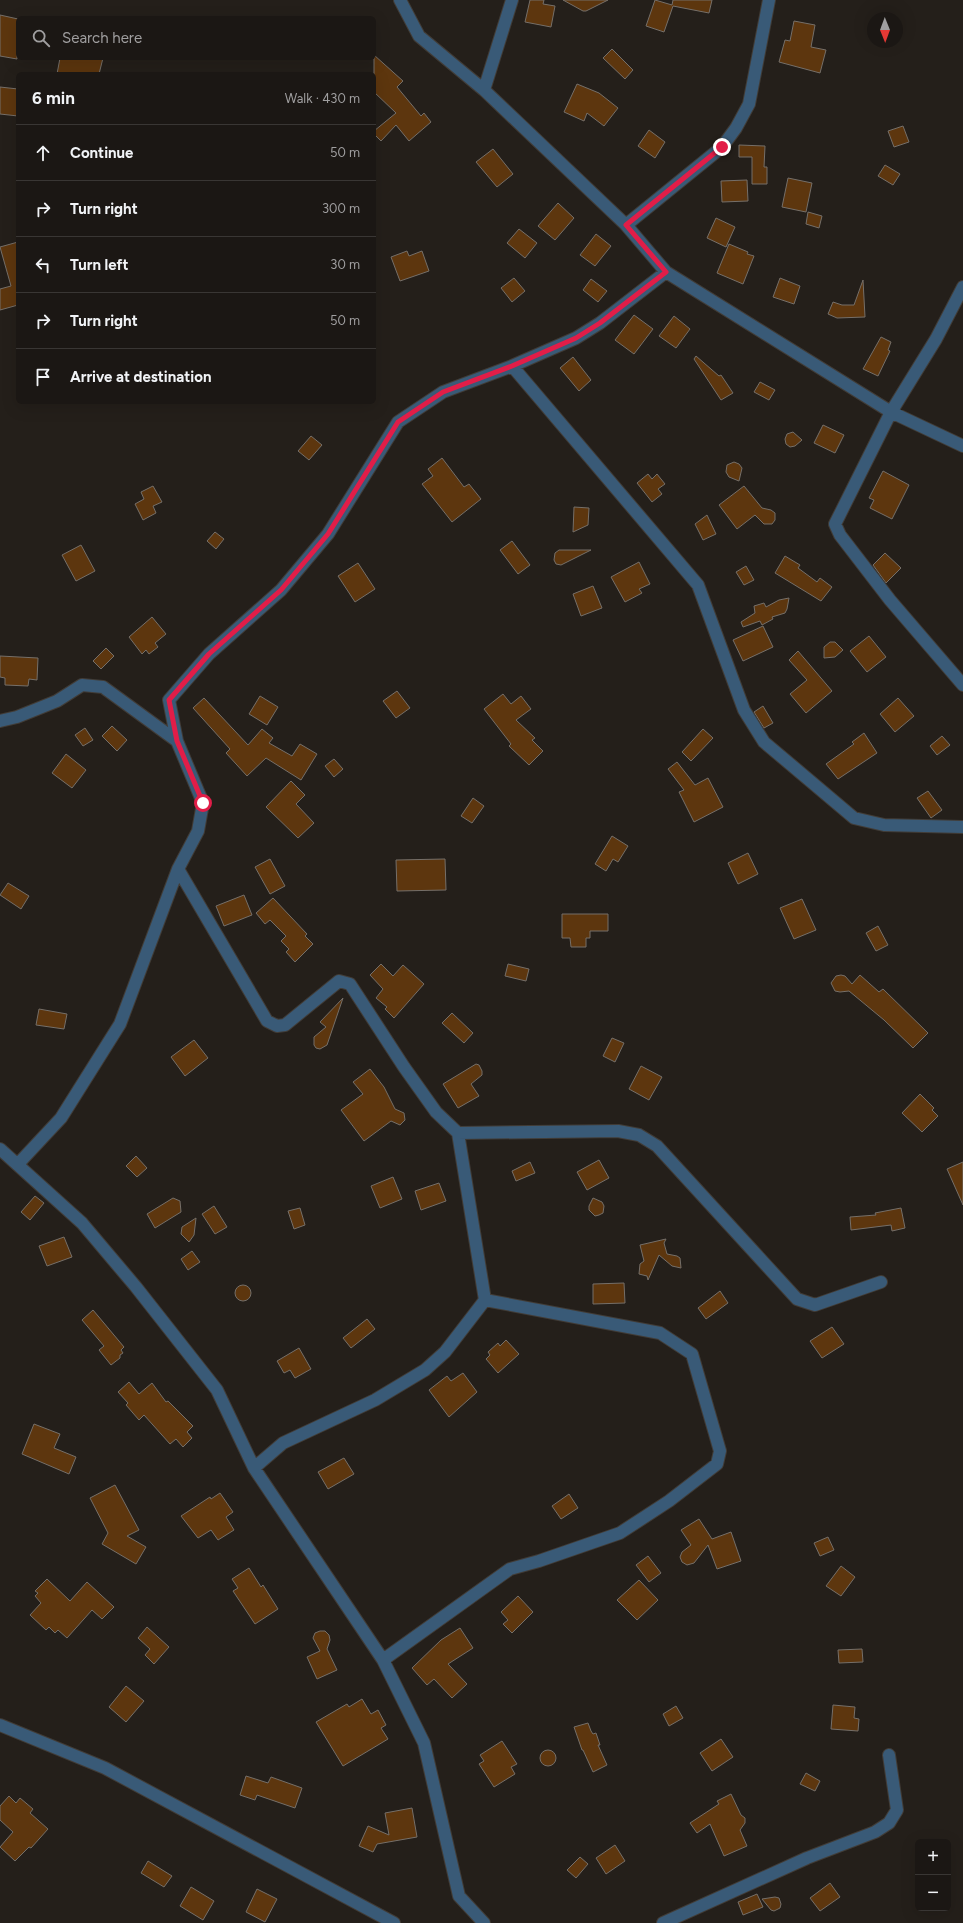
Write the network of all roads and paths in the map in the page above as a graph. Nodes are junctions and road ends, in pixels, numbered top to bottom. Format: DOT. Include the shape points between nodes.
graph roads {
  1 [pos="400,0"];
  2 [pos="512,0"];
  3 [pos="769,0"];
  4 [pos="484,90"];
  5 [pos="626,225"];
  6 [pos="666,272"];
  7 [pos="963,287"];
  8 [pos="512,366"];
  9 [pos="891,412"];
  10 [pos="963,446"];
  11 [pos="963,685"];
  12 [pos="0,721"];
  13 [pos="177,741"];
  14 [pos="963,827"];
  15 [pos="178,869"];
  16 [pos="458,1133"];
  17 [pos="0,1149"];
  18 [pos="18,1164"];
  19 [pos="882,1282"];
  20 [pos="485,1300"];
  21 [pos="254,1468"];
  22 [pos="383,1660"];
  23 [pos="0,1726"];
  24 [pos="889,1755"];
  25 [pos="394,1923"];
  26 [pos="484,1923"];
  27 [pos="663,1923"];
  1 -- 4 [label="street" via="419,36"];
  2 -- 4 [label="street"];
  3 -- 5 [label="street" via="749,104 736,128 722,147"];
  4 -- 5 [label="street"];
  5 -- 6 [label="street"];
  6 -- 8 [label="street" via="600,323 576,338"];
  6 -- 9 [label="street"];
  7 -- 9 [label="street" via="936,339"];
  8 -- 13 [label="street" via="443,392 398,422 328,534 281,590 209,654 169,700"];
  8 -- 14 [label="street" via="698,586 744,710 764,742 854,818 884,825"];
  9 -- 10 [label="street"];
  9 -- 11 [label="street" via="837,518 836,528 890,600"];
  12 -- 13 [label="street" via="57,701 82,685 103,687"];
  13 -- 15 [label="street" via="203,803 198,831"];
  15 -- 16 [label="street" via="267,1021 277,1026 285,1025 339,980 350,984 417,1086 436,1112"];
  15 -- 18 [label="street" via="120,1024 61,1118"];
  16 -- 19 [label="street" via="618,1131 638,1135 657,1146 797,1299 815,1305"];
  16 -- 20 [label="street"];
  17 -- 18 [label="street"];
  18 -- 21 [label="street" via="82,1223 217,1390"];
  20 -- 21 [label="street" via="445,1352 425,1370 375,1400 283,1442"];
  20 -- 22 [label="street" via="660,1333 692,1354 720,1451 717,1464 669,1501 620,1533 510,1569"];
  21 -- 22 [label="street"];
  22 -- 26 [label="street" via="424,1743 459,1896"];
  23 -- 25 [label="street" via="105,1768"];
  24 -- 27 [label="street" via="897,1810 889,1823 875,1832 807,1858"];
}
